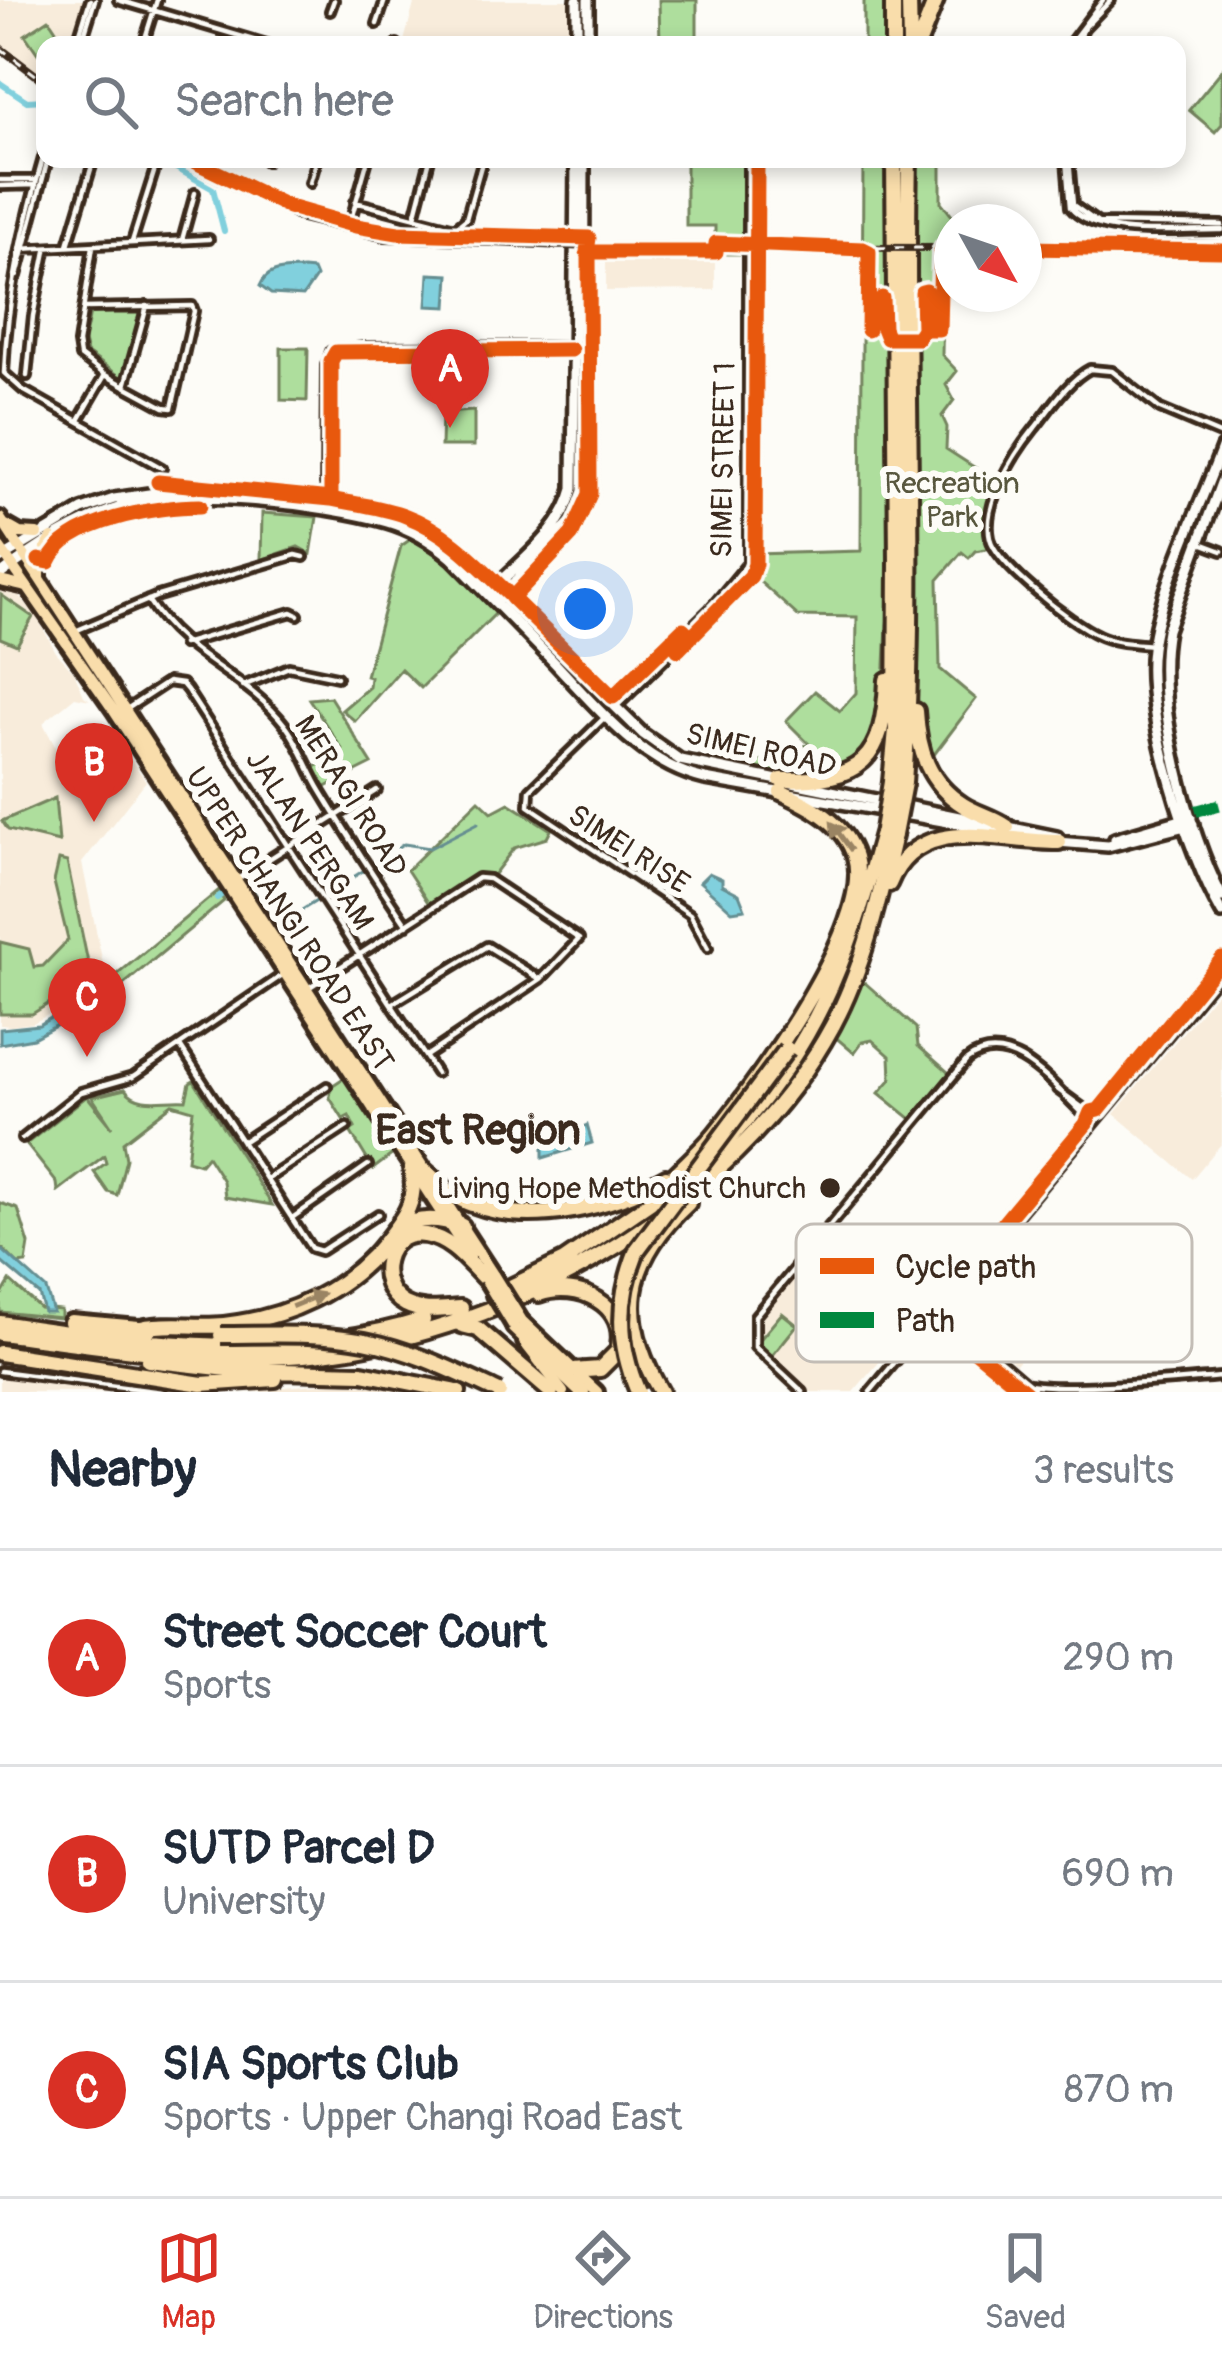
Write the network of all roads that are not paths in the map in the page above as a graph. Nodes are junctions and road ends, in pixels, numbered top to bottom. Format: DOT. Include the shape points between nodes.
graph roads {
  1 [pos="93,0"];
  2 [pos="118,0"];
  3 [pos="157,0"];
  4 [pos="334,0"];
  5 [pos="385,0"];
  6 [pos="577,0"];
  7 [pos="588,0"];
  8 [pos="909,0"];
  9 [pos="936,0"];
  10 [pos="1107,0"];
  11 [pos="892,3"];
  12 [pos="331,10"];
  13 [pos="153,12"];
  14 [pos="376,24"];
  15 [pos="82,36"];
  16 [pos="146,36"];
  17 [pos="238,36"];
  18 [pos="577,36"];
  19 [pos="588,36"];
  20 [pos="893,36"];
  21 [pos="913,36"];
  22 [pos="918,36"];
  23 [pos="1080,36"];
  24 [pos="41,168"];
  25 [pos="44,168"];
  26 [pos="91,168"];
  27 [pos="314,168"];
  28 [pos="365,168"];
  29 [pos="428,168"];
  30 [pos="480,168"];
  31 [pos="580,168"];
  32 [pos="750,168"];
  33 [pos="894,168"];
  34 [pos="909,168"];
  35 [pos="1068,168"];
  36 [pos="155,169"];
  37 [pos="0,183"];
  38 [pos="38,183"];
  39 [pos="310,183"];
  40 [pos="195,193"];
  41 [pos="356,202"];
  42 [pos="414,219"];
  43 [pos="350,224"];
  44 [pos="1222,227"];
  45 [pos="209,239"];
  46 [pos="182,240"];
  47 [pos="132,242"];
  48 [pos="68,246"];
  49 [pos="93,246"];
  50 [pos="23,247"];
  51 [pos="48,247"];
  52 [pos="147,306"];
  53 [pos="84,308"];
  54 [pos="580,347"];
  55 [pos="105,375"];
  56 [pos="27,376"];
  57 [pos="125,386"];
  58 [pos="79,420"];
  59 [pos="1222,435"];
  60 [pos="1222,448"];
  61 [pos="162,467"];
  62 [pos="1222,480"];
  63 [pos="325,508"];
  64 [pos="1,521"];
  65 [pos="37,534"];
  66 [pos="52,538"];
  67 [pos="1198,542"];
  68 [pos="1222,551"];
  69 [pos="21,552"];
  70 [pos="4,557"];
  71 [pos="304,557"];
  72 [pos="897,563"];
  73 [pos="0,578"];
  74 [pos="40,578"];
  75 [pos="28,588"];
  76 [pos="494,595"];
  77 [pos="148,600"];
  78 [pos="298,615"];
  79 [pos="75,631"];
  80 [pos="183,644"];
  81 [pos="1152,645"];
  82 [pos="912,665"];
  83 [pos="1163,672"];
  84 [pos="337,677"];
  85 [pos="243,686"];
  86 [pos="1155,702"];
  87 [pos="614,705"];
  88 [pos="127,709"];
  89 [pos="602,717"];
  90 [pos="157,766"];
  91 [pos="898,783"];
  92 [pos="781,786"];
  93 [pos="377,790"];
  94 [pos="530,790"];
  95 [pos="1174,794"];
  96 [pos="893,808"];
  97 [pos="336,814"];
  98 [pos="1187,822"];
  99 [pos="1007,827"];
  100 [pos="1157,831"];
  101 [pos="888,833"];
  102 [pos="1059,842"];
  103 [pos="287,844"];
  104 [pos="1190,849"];
  105 [pos="873,867"];
  106 [pos="236,880"];
  107 [pos="1222,897"];
  108 [pos="1222,913"];
  109 [pos="257,921"];
  110 [pos="407,925"];
  111 [pos="708,948"];
  112 [pos="359,955"];
  113 [pos="289,962"];
  114 [pos="1222,971"];
  115 [pos="284,974"];
  116 [pos="857,974"];
  117 [pos="541,980"];
  118 [pos="300,985"];
  119 [pos="824,988"];
  120 [pos="392,1004"];
  121 [pos="796,1017"];
  122 [pos="180,1046"];
  123 [pos="426,1056"];
  124 [pos="436,1072"];
  125 [pos="327,1086"];
  126 [pos="1096,1121"];
  127 [pos="347,1127"];
  128 [pos="22,1138"];
  129 [pos="242,1142"];
  130 [pos="368,1165"];
  131 [pos="724,1165"];
  132 [pos="682,1167"];
  133 [pos="418,1169"];
  134 [pos="267,1179"];
  135 [pos="433,1192"];
  136 [pos="378,1214"];
  137 [pos="292,1218"];
  138 [pos="445,1219"];
  139 [pos="828,1224"];
  140 [pos="1010,1224"];
  141 [pos="462,1226"];
  142 [pos="393,1232"];
  143 [pos="605,1234"];
  144 [pos="796,1263"];
  145 [pos="490,1278"];
  146 [pos="462,1317"];
  147 [pos="0,1320"];
  148 [pos="518,1324"];
  149 [pos="141,1328"];
  150 [pos="0,1334"];
  151 [pos="406,1337"];
  152 [pos="74,1345"];
  153 [pos="0,1353"];
  154 [pos="895,1362"];
  155 [pos="999,1362"];
  156 [pos="0,1371"];
  157 [pos="303,1371"];
  158 [pos="1222,1377"];
  159 [pos="550,1384"];
  160 [pos="568,1384"];
  161 [pos="162,1392"];
  162 [pos="458,1392"];
  163 [pos="499,1392"];
  164 [pos="583,1392"];
  165 [pos="597,1392"];
  166 [pos="638,1392"];
  167 [pos="661,1392"];
  168 [pos="803,1392"];
  169 [pos="870,1392"];
  1 -- 15 [label="street"];
  2 -- 13 [label="street"];
  3 -- 13 [label="street"];
  4 -- 12 [label="street"];
  5 -- 14 [label="street"];
  6 -- 18 [label="main road"];
  7 -- 19 [label="main road"];
  8 -- 21 [label="highway"];
  9 -- 22 [label="highway"];
  10 -- 23 [label="street"];
  11 -- 20 [label="highway"];
  13 -- 16 [label="street"];
  13 -- 17 [label="street"];
  24 -- 38 [label="street"];
  25 -- 38 [label="street"];
  26 -- 48 [label="street"];
  27 -- 39 [label="street"];
  28 -- 41 [label="street"];
  29 -- 42 [label="street"];
  30 -- 42 [label="street" via="463,224"];
  31 -- 54 [label="main road"];
  32 -- 87 [label="street, SIMEI STREET 1" via="748,563"];
  33 -- 72 [label="highway"];
  34 -- 82 [label="highway"];
  35 -- 44 [label="street" via="1070,207 1086,222"];
  36 -- 47 [label="street"];
  37 -- 38 [label="street"];
  38 -- 50 [label="street"];
  40 -- 46 [label="street"];
  41 -- 42 [label="street"];
  41 -- 43 [label="street"];
  45 -- 46 [label="street"];
  46 -- 47 [label="street"];
  47 -- 49 [label="street"];
  48 -- 49 [label="street"];
  48 -- 51 [label="street"];
  49 -- 53 [label="street"];
  50 -- 51 [label="street"];
  50 -- 58 [label="street" via="4,373"];
  51 -- 56 [label="street"];
  52 -- 53 [label="street"];
  52 -- 57 [label="street"];
  52 -- 57 [label="street" via="194,311 174,404 164,407"];
  53 -- 55 [label="street" via="80,356"];
  54 -- 63 [label="street" via="331,351"];
  54 -- 76 [label="main road" via="569,505"];
  55 -- 57 [label="street"];
  55 -- 58 [label="street"];
  58 -- 61 [label="street"];
  59 -- 81 [label="street" via="1160,409 1112,371 1090,369 1025,440 992,511 994,548 1041,593 1096,635"];
  60 -- 81 [label="main road"];
  62 -- 67 [label="main road"];
  63 -- 65 [label="main road, SIMEI ROAD" via="177,490 113,499"];
  63 -- 66 [label="main road, SIMEI ROAD" via="158,500"];
  63 -- 76 [label="main road, SIMEI ROAD" via="429,541"];
  64 -- 65 [label="main road"];
  64 -- 69 [label="main road, UPPER CHANGI ROAD EAST"];
  65 -- 69 [label="main road, SIMEI ROAD"];
  66 -- 69 [label="main road, SIMEI ROAD"];
  66 -- 74 [label="main road"];
  67 -- 68 [label="street"];
  67 -- 83 [label="main road" via="1167,630"];
  69 -- 70 [label="main road, SIMEI ROAD"];
  69 -- 74 [label="main road, UPPER CHANGI ROAD EAST"];
  70 -- 73 [label="main road, SIMEI ROAD"];
  70 -- 75 [label="main road, UPPER CHANGI ROAD EAST"];
  71 -- 77 [label="street"];
  72 -- 91 [label="highway"];
  72 -- 92 [label="highway" via="878,742 844,775"];
  73 -- 75 [label="main road"];
  74 -- 79 [label="main road, UPPER CHANGI ROAD EAST"];
  75 -- 90 [label="main road, UPPER CHANGI ROAD EAST"];
  76 -- 87 [label="main road, SIMEI ROAD"];
  76 -- 89 [label="main road, SIMEI ROAD"];
  77 -- 79 [label="street"];
  77 -- 80 [label="street, MERAGI ROAD"];
  78 -- 80 [label="street"];
  79 -- 88 [label="main road, UPPER CHANGI ROAD EAST"];
  80 -- 85 [label="street, MERAGI ROAD"];
  81 -- 86 [label="main road"];
  82 -- 91 [label="highway"];
  82 -- 99 [label="highway" via="921,751 934,780"];
  83 -- 86 [label="main road"];
  83 -- 98 [label="main road"];
  84 -- 85 [label="street" via="289,667"];
  85 -- 97 [label="street, MERAGI ROAD" via="288,729"];
  86 -- 95 [label="main road"];
  87 -- 89 [label="street, SIMEI STREET 1"];
  87 -- 92 [label="main road, SIMEI ROAD" via="680,760"];
  88 -- 90 [label="main road, UPPER CHANGI ROAD EAST"];
  88 -- 103 [label="street, JALAN PERGAM" via="168,682 182,684"];
  89 -- 92 [label="main road, SIMEI ROAD" via="675,770"];
  89 -- 94 [label="street, SIMEI STREET 1"];
  90 -- 106 [label="main road, UPPER CHANGI ROAD EAST"];
  90 -- 109 [label="main road, UPPER CHANGI ROAD EAST"];
  91 -- 101 [label="highway, bridge"];
  92 -- 96 [label="main road, SIMEI ROAD"];
  121 -- 92 [label="highway, one-way" via="833,955 854,898 856,860 840,830"];
  93 -- 97 [label="street"];
  94 -- 111 [label="street, SIMEI RISE" via="531,810 690,914"];
  95 -- 98 [label="main road"];
  95 -- 100 [label="main road"];
  96 -- 99 [label="main road"];
  96 -- 102 [label="main road"];
  97 -- 103 [label="street"];
  97 -- 110 [label="street, MERAGI ROAD"];
  98 -- 100 [label="main road"];
  98 -- 104 [label="main road"];
  98 -- 107 [label="main road"];
  99 -- 100 [label="main road" via="1081,840"];
  100 -- 102 [label="main road" via="1099,847"];
  100 -- 104 [label="main road"];
  101 -- 105 [label="highway"];
  101 -- 116 [label="highway"];
  102 -- 116 [label="highway" via="954,834 920,847 893,874"];
  103 -- 106 [label="street"];
  103 -- 112 [label="street, JALAN PERGAM"];
  104 -- 108 [label="main road"];
  105 -- 119 [label="highway"];
  105 -- 143 [label="highway" via="840,971 785,1071 706,1163"];
  106 -- 109 [label="main road, UPPER CHANGI ROAD EAST"];
  109 -- 113 [label="main road, UPPER CHANGI ROAD EAST"];
  109 -- 115 [label="main road, UPPER CHANGI ROAD EAST"];
  110 -- 112 [label="street"];
  110 -- 117 [label="street" via="483,877 579,939"];
  112 -- 118 [label="street"];
  112 -- 120 [label="street, JALAN PERGAM"];
  113 -- 115 [label="main road"];
  113 -- 118 [label="main road, UPPER CHANGI ROAD EAST"];
  114 -- 126 [label="street"];
  115 -- 118 [label="main road, UPPER CHANGI ROAD EAST"];
  115 -- 122 [label="street, UPPER CHANGI ROAD EAST"];
  116 -- 131 [label="highway" via="813,1057"];
  117 -- 120 [label="street" via="484,947"];
  117 -- 123 [label="street"];
  118 -- 133 [label="main road, UPPER CHANGI ROAD EAST"];
  119 -- 121 [label="highway"];
  119 -- 166 [label="highway, bridge" via="638,1250 620,1315"];
  120 -- 123 [label="street, JALAN PERGAM"];
  121 -- 132 [label="highway"];
  122 -- 128 [label="street, UPPER CHANGI ROAD EAST" via="126,1080 81,1092"];
  122 -- 129 [label="street"];
  123 -- 124 [label="street, JALAN PERGAM"];
  125 -- 129 [label="street"];
  126 -- 139 [label="street" via="1010,1051 975,1054"];
  126 -- 140 [label="street"];
  127 -- 134 [label="street"];
  129 -- 134 [label="street"];
  130 -- 137 [label="street"];
  131 -- 151 [label="highway" via="568,1272"];
  131 -- 167 [label="highway" via="663,1228 637,1273 633,1332"];
  132 -- 133 [label="highway" via="606,1202 520,1213 472,1204"];
  132 -- 143 [label="highway"];
  133 -- 135 [label="main road, UPPER CHANGI ROAD EAST"];
  133 -- 142 [label="highway" via="415,1196"];
  134 -- 137 [label="street"];
  135 -- 138 [label="main road, UPPER CHANGI ROAD EAST"];
  135 -- 141 [label="main road, UPPER CHANGI ROAD EAST"];
  136 -- 137 [label="street" via="321,1251"];
  138 -- 141 [label="highway"];
  138 -- 142 [label="highway"];
  138 -- 145 [label="main road, UPPER CHANGI ROAD EAST"];
  141 -- 145 [label="main road, UPPER CHANGI ROAD EAST"];
  149 -- 142 [label="highway, one-way" via="226,1325 283,1311 342,1286"];
  143 -- 146 [label="highway"];
  144 -- 168 [label="street" via="765,1300 752,1337"];
  145 -- 146 [label="highway" via="426,1235 394,1245 383,1273 389,1289 404,1304"];
  145 -- 148 [label="main road, UPPER CHANGI ROAD EAST, bridge"];
  146 -- 147 [label="highway" via="300,1346 221,1346"];
  146 -- 151 [label="highway"];
  146 -- 159 [label="highway"];
  146 -- 160 [label="highway" via="545,1291 580,1291 616,1317 621,1341 600,1369"];
  147 -- 149 [label="highway"];
  148 -- 159 [label="main road, UPPER CHANGI ROAD EAST"];
  148 -- 160 [label="highway"];
  149 -- 163 [label="highway, bridge" via="365,1341"];
  150 -- 152 [label="highway"];
  151 -- 152 [label="highway" via="220,1358"];
  152 -- 157 [label="highway" via="188,1367"];
  153 -- 157 [label="highway" via="202,1384"];
  154 -- 169 [label="street"];
  155 -- 158 [label="street" via="1047,1389"];
  156 -- 161 [label="street"];
  157 -- 162 [label="highway"];
  159 -- 160 [label="main road, UPPER CHANGI ROAD EAST"];
  160 -- 164 [label="highway"];
  160 -- 165 [label="main road, UPPER CHANGI ROAD EAST"];
}
